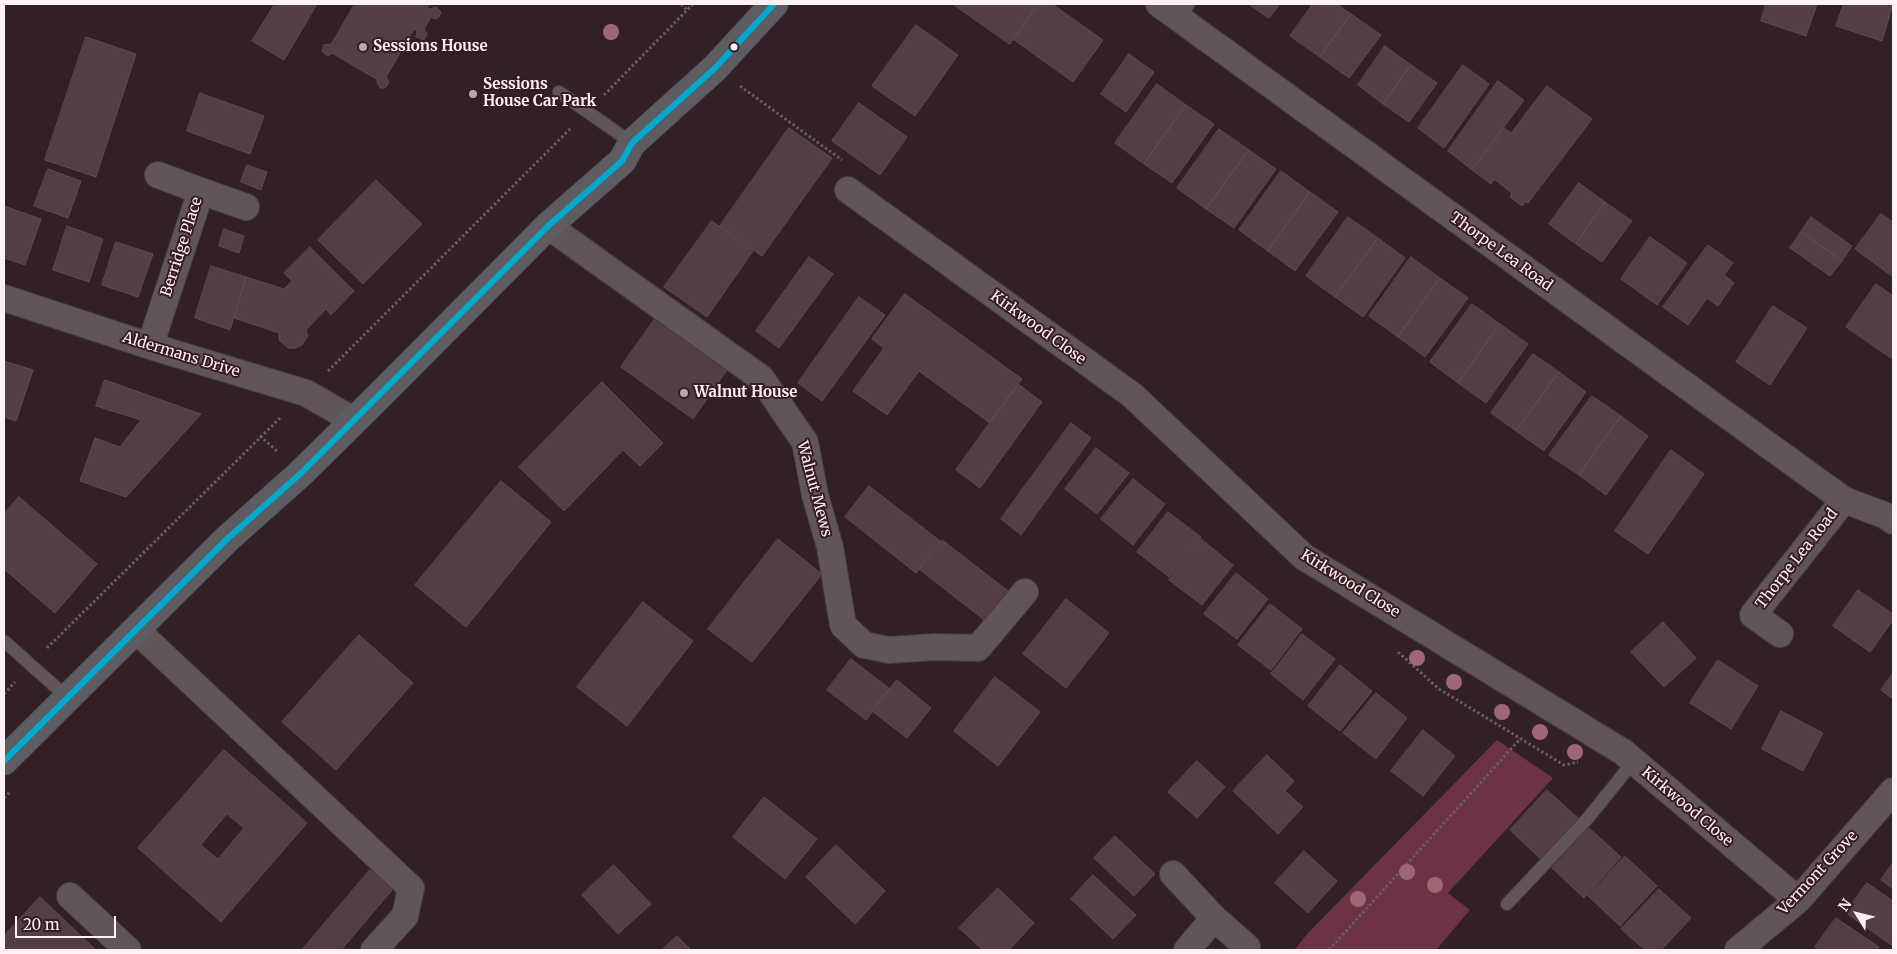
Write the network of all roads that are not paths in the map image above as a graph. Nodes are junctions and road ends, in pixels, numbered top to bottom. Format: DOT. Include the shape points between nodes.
graph roads {
  1 [pos="774,4"];
  2 [pos="1176,9"];
  3 [pos="559,92"];
  4 [pos="632,144"];
  5 [pos="158,175"];
  6 [pos="848,190"];
  7 [pos="201,191"];
  8 [pos="246,207"];
  9 [pos="548,226"];
  10 [pos="4,298"];
  11 [pos="150,346"];
  12 [pos="353,420"];
  13 [pos="1844,500"];
  14 [pos="1893,521"];
  15 [pos="1025,592"];
  16 [pos="136,630"];
  17 [pos="1780,634"];
  18 [pos="4,641"];
  19 [pos="68,698"];
  20 [pos="4,761"];
  21 [pos="1634,761"];
  22 [pos="1893,792"];
  23 [pos="1173,874"];
  24 [pos="70,896"];
  25 [pos="1798,900"];
  26 [pos="1507,904"];
  27 [pos="1214,918"];
  28 [pos="1246,947"];
  29 [pos="128,950"];
  30 [pos="374,950"];
  31 [pos="1187,950"];
  32 [pos="1738,950"];
  1 -- 4 [label="main road" via="715,68"];
  2 -- 13 [label="street, Thorpe Lea Road"];
  3 -- 4 [label="lane"];
  4 -- 9 [label="main road" via="622,160"];
  5 -- 7 [label="street, Berridge Place"];
  6 -- 21 [label="street, Kirkwood Close" via="1132,395 1304,557"];
  7 -- 8 [label="street"];
  7 -- 11 [label="street, Berridge Place"];
  9 -- 12 [label="main road"];
  9 -- 15 [label="street, Walnut Mews" via="761,378 805,442 815,495 830,547 843,625 864,645 889,650 978,648"];
  10 -- 11 [label="street, Aldermans Drive"];
  11 -- 12 [label="street, Aldermans Drive" via="306,393"];
  12 -- 16 [label="main road"];
  13 -- 14 [label="street, Thorpe Lea Road"];
  13 -- 17 [label="street, Thorpe Lea Road" via="1753,615"];
  16 -- 19 [label="main road"];
  16 -- 30 [label="street" via="412,888 405,916"];
  18 -- 19 [label="lane"];
  19 -- 20 [label="main road"];
  21 -- 25 [label="street, Kirkwood Close"];
  21 -- 26 [label="lane" via="1588,818"];
  22 -- 25 [label="street, Vermont Grove"];
  23 -- 27 [label="street"];
  24 -- 29 [label="street"];
  25 -- 32 [label="street, Vermont Grove"];
  27 -- 28 [label="street"];
  27 -- 31 [label="street"];
}
